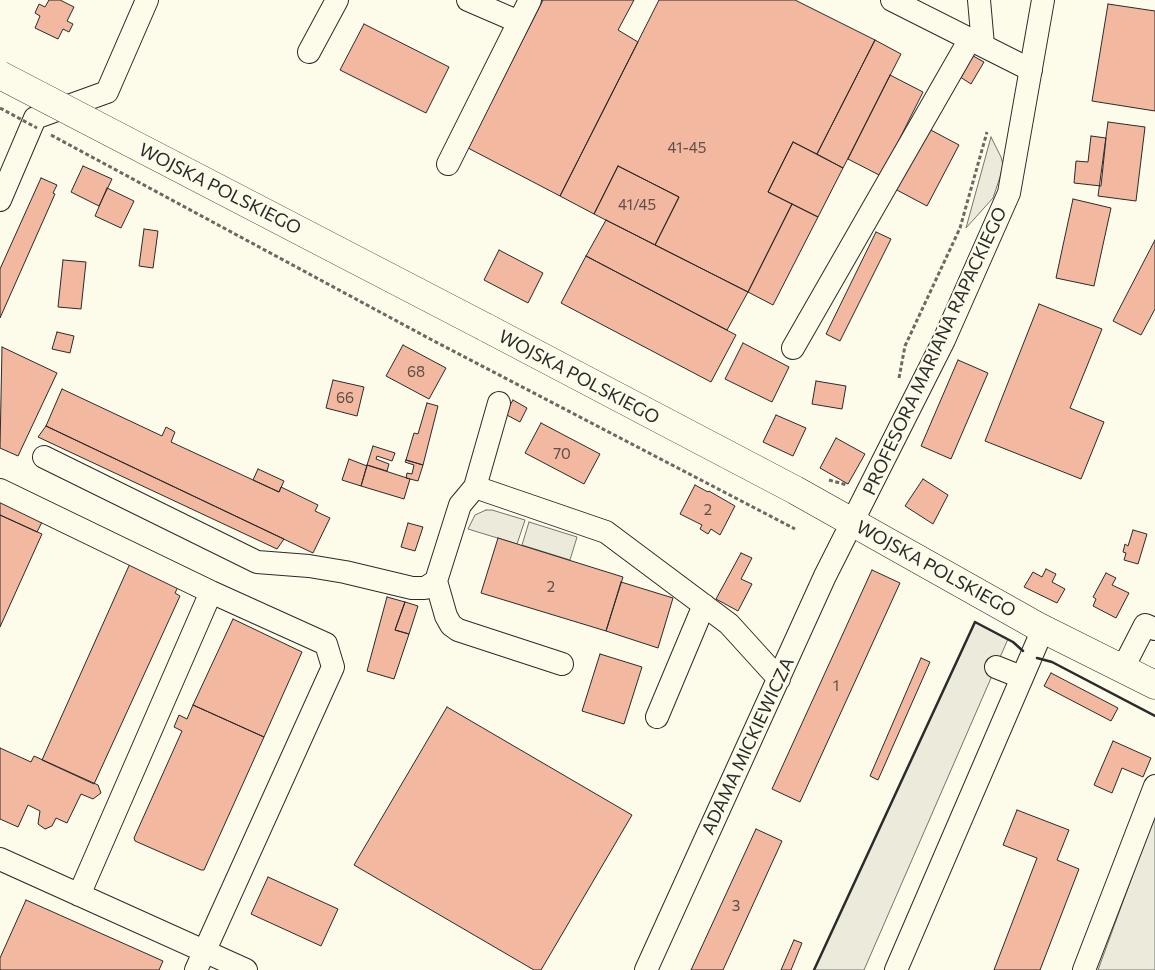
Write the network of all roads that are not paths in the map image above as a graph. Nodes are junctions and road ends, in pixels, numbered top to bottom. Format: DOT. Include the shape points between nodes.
graph roads {
  1 [pos="148,0"];
  2 [pos="337,0"];
  3 [pos="468,0"];
  4 [pos="530,0"];
  5 [pos="892,0"];
  6 [pos="979,0"];
  7 [pos="1043,0"];
  8 [pos="519,22"];
  9 [pos="976,42"];
  10 [pos="309,52"];
  11 [pos="1031,70"];
  12 [pos="0,75"];
  13 [pos="448,164"];
  14 [pos="0,200"];
  15 [pos="793,348"];
  16 [pos="499,403"];
  17 [pos="44,457"];
  18 [pos="475,487"];
  19 [pos="0,490"];
  20 [pos="853,523"];
  21 [pos="436,581"];
  22 [pos="211,592"];
  23 [pos="704,605"];
  24 [pos="1042,629"];
  25 [pos="1155,629"];
  26 [pos="562,664"];
  27 [pos="996,667"];
  28 [pos="1123,668"];
  29 [pos="1021,677"];
  30 [pos="779,679"];
  31 [pos="1155,685"];
  32 [pos="657,717"];
  33 [pos="1155,786"];
  34 [pos="0,859"];
  35 [pos="79,895"];
  36 [pos="201,961"];
  37 [pos="246,970"];
  38 [pos="646,970"];
  39 [pos="896,970"];
  40 [pos="1084,970"];
  1 -- 14 [label="street" via="107,92 36,123"];
  2 -- 10 [label="street"];
  3 -- 8 [label="street"];
  4 -- 8 [label="street"];
  5 -- 9 [label="street"];
  6 -- 9 [label="street"];
  7 -- 11 [label="street, PROFESORA MARIANA RAPACKIEGO"];
  8 -- 13 [label="street"];
  9 -- 11 [label="street"];
  9 -- 15 [label="street"];
  11 -- 20 [label="street, PROFESORA MARIANA RAPACKIEGO" via="1009,192 944,340"];
  12 -- 20 [label="main road, WOJSKA POLSKIEGO, bridge"];
  16 -- 18 [label="street"];
  17 -- 21 [label="street" via="257,562 345,572 412,588 425,588"];
  18 -- 21 [label="street" via="460,505"];
  18 -- 23 [label="street" via="606,532"];
  19 -- 22 [label="street"];
  20 -- 24 [label="main road, WOJSKA POLSKIEGO"];
  20 -- 30 [label="street, ADAMA MICKIEWICZA"];
  21 -- 26 [label="street" via="446,616 458,630"];
  22 -- 35 [label="street"];
  22 -- 36 [label="street" via="326,644 333,667"];
  23 -- 30 [label="street" via="729,624"];
  23 -- 32 [label="street"];
  24 -- 28 [label="main road, WOJSKA POLSKIEGO"];
  24 -- 29 [label="street"];
  25 -- 28 [label="street" via="1145,626"];
  27 -- 29 [label="street"];
  28 -- 31 [label="main road, WOJSKA POLSKIEGO"];
  29 -- 39 [label="street"];
  30 -- 38 [label="street, ADAMA MICKIEWICZA"];
  33 -- 40 [label="street"];
  34 -- 35 [label="street"];
  35 -- 36 [label="street"];
  36 -- 37 [label="street"];
}
